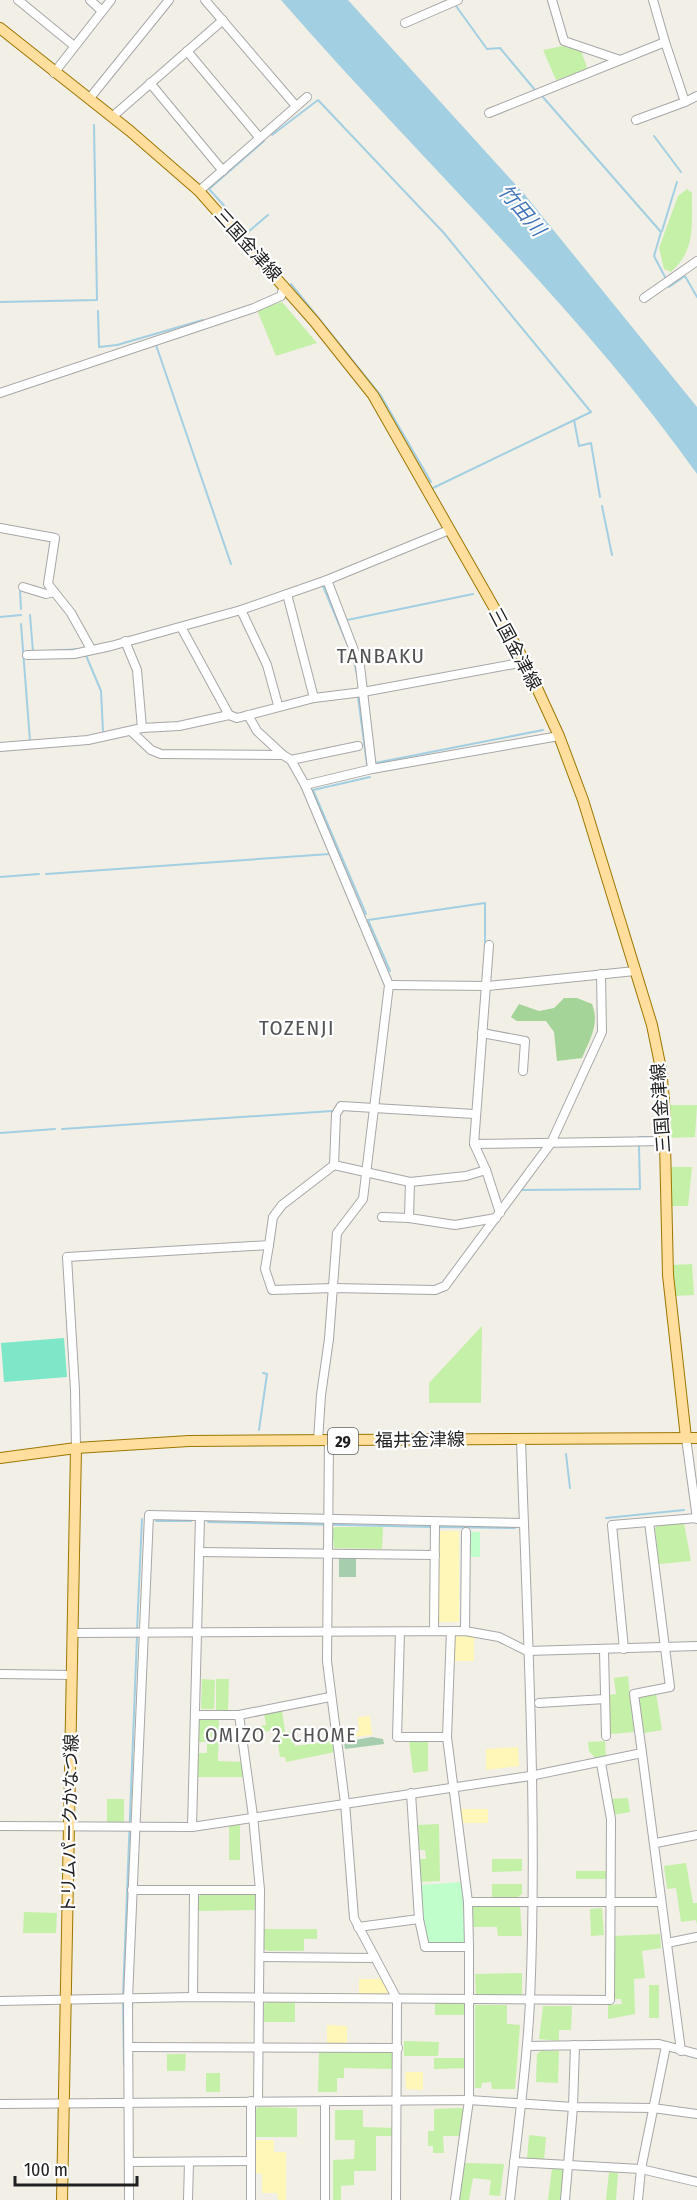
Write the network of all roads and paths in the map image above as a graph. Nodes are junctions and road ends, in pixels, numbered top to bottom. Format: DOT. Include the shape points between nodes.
graph roads {
  1 [pos="18,0"];
  2 [pos="90,0"];
  3 [pos="111,0"];
  4 [pos="169,0"];
  5 [pos="205,0"];
  6 [pos="458,0"];
  7 [pos="552,0"];
  8 [pos="653,0"];
  9 [pos="102,10"];
  10 [pos="223,20"];
  11 [pos="405,23"];
  12 [pos="0,28"];
  13 [pos="664,42"];
  14 [pos="73,45"];
  15 [pos="187,51"];
  16 [pos="620,60"];
  17 [pos="54,73"];
  18 [pos="150,83"];
  19 [pos="697,96"];
  20 [pos="307,97"];
  21 [pos="89,99"];
  22 [pos="685,102"];
  23 [pos="296,106"];
  24 [pos="489,113"];
  25 [pos="112,117"];
  26 [pos="636,120"];
  27 [pos="259,137"];
  28 [pos="223,171"];
  29 [pos="199,191"];
  30 [pos="697,261"];
  31 [pos="284,286"];
  32 [pos="644,298"];
  33 [pos="0,393"];
  34 [pos="0,528"];
  35 [pos="449,530"];
  36 [pos="327,580"];
  37 [pos="22,587"];
  38 [pos="54,592"];
  39 [pos="287,594"];
  40 [pos="241,610"];
  41 [pos="181,627"];
  42 [pos="126,641"];
  43 [pos="91,649"];
  44 [pos="27,655"];
  45 [pos="525,662"];
  46 [pos="363,692"];
  47 [pos="314,698"];
  48 [pos="278,705"];
  49 [pos="229,715"];
  50 [pos="248,715"];
  51 [pos="141,728"];
  52 [pos="132,732"];
  53 [pos="559,736"];
  54 [pos="358,746"];
  55 [pos="0,747"];
  56 [pos="287,758"];
  57 [pos="372,769"];
  58 [pos="305,784"];
  59 [pos="489,945"];
  60 [pos="635,971"];
  61 [pos="601,974"];
  62 [pos="389,985"];
  63 [pos="488,986"];
  64 [pos="482,1033"];
  65 [pos="523,1071"];
  66 [pos="375,1106"];
  67 [pos="474,1114"];
  68 [pos="664,1141"];
  69 [pos="551,1143"];
  70 [pos="474,1144"];
  71 [pos="334,1165"];
  72 [pos="486,1170"];
  73 [pos="367,1171"];
  74 [pos="410,1182"];
  75 [pos="498,1215"];
  76 [pos="382,1216"];
  77 [pos="409,1218"];
  78 [pos="269,1245"];
  79 [pos="333,1288"];
  80 [pos="692,1438"];
  81 [pos="521,1439"];
  82 [pos="323,1441"];
  83 [pos="76,1448"];
  84 [pos="0,1458"];
  85 [pos="200,1517"];
  86 [pos="328,1519"];
  87 [pos="697,1519"];
  88 [pos="435,1522"];
  89 [pos="649,1522"];
  90 [pos="523,1523"];
  91 [pos="466,1532"];
  92 [pos="200,1552"];
  93 [pos="327,1554"];
  94 [pos="435,1555"];
  95 [pos="326,1631"];
  96 [pos="434,1631"];
  97 [pos="451,1631"];
  98 [pos="465,1631"];
  99 [pos="400,1632"];
  100 [pos="73,1633"];
  101 [pos="196,1634"];
  102 [pos="142,1635"];
  103 [pos="697,1646"];
  104 [pos="666,1647"];
  105 [pos="624,1649"];
  106 [pos="527,1651"];
  107 [pos="604,1651"];
  108 [pos="0,1674"];
  109 [pos="72,1676"];
  110 [pos="330,1697"];
  111 [pos="605,1699"];
  112 [pos="539,1703"];
  113 [pos="195,1715"];
  114 [pos="239,1715"];
  115 [pos="606,1736"];
  116 [pos="447,1737"];
  117 [pos="642,1753"];
  118 [pos="601,1763"];
  119 [pos="530,1776"];
  120 [pos="453,1786"];
  121 [pos="411,1793"];
  122 [pos="345,1803"];
  123 [pos="253,1816"];
  124 [pos="0,1826"];
  125 [pos="70,1827"];
  126 [pos="134,1827"];
  127 [pos="192,1827"];
  128 [pos="697,1835"];
  129 [pos="656,1843"];
  130 [pos="132,1890"];
  131 [pos="260,1890"];
  132 [pos="194,1891"];
  133 [pos="468,1902"];
  134 [pos="662,1902"];
  135 [pos="531,1903"];
  136 [pos="609,1903"];
  137 [pos="419,1919"];
  138 [pos="358,1927"];
  139 [pos="697,1937"];
  140 [pos="667,1942"];
  141 [pos="469,1947"];
  142 [pos="260,1957"];
  143 [pos="375,1958"];
  144 [pos="193,1997"];
  145 [pos="67,1998"];
  146 [pos="128,1998"];
  147 [pos="260,1998"];
  148 [pos="397,1999"];
  149 [pos="469,2000"];
  150 [pos="530,2000"];
  151 [pos="0,2001"];
  152 [pos="575,2045"];
  153 [pos="527,2046"];
  154 [pos="666,2046"];
  155 [pos="129,2047"];
  156 [pos="259,2047"];
  157 [pos="398,2048"];
  158 [pos="681,2051"];
  159 [pos="697,2054"];
  160 [pos="469,2100"];
  161 [pos="255,2101"];
  162 [pos="325,2101"];
  163 [pos="396,2101"];
  164 [pos="129,2102"];
  165 [pos="522,2102"];
  166 [pos="65,2103"];
  167 [pos="0,2104"];
  168 [pos="573,2107"];
  169 [pos="652,2108"];
  170 [pos="697,2114"];
  171 [pos="250,2161"];
  172 [pos="129,2162"];
  173 [pos="189,2162"];
  174 [pos="514,2162"];
  175 [pos="568,2165"];
  176 [pos="641,2169"];
  177 [pos="697,2182"];
  178 [pos="62,2200"];
  179 [pos="129,2200"];
  180 [pos="188,2200"];
  181 [pos="251,2200"];
  182 [pos="325,2200"];
  183 [pos="396,2200"];
  184 [pos="456,2200"];
  185 [pos="510,2200"];
  186 [pos="565,2200"];
  187 [pos="638,2200"];
  1 -- 14 [label="street"];
  2 -- 9 [label="street"];
  3 -- 9 [label="street"];
  4 -- 21 [label="street"];
  5 -- 10 [label="street"];
  6 -- 11 [label="street"];
  7 -- 16 [label="street" via="564,41"];
  8 -- 13 [label="street"];
  9 -- 14 [label="street"];
  10 -- 15 [label="street"];
  10 -- 23 [label="street"];
  12 -- 17 [label="main road, 三国金津線"];
  13 -- 16 [label="street"];
  13 -- 22 [label="street"];
  14 -- 17 [label="street"];
  15 -- 18 [label="street"];
  15 -- 27 [label="street"];
  16 -- 24 [label="street"];
  17 -- 21 [label="main road, 三国金津線"];
  18 -- 25 [label="street"];
  18 -- 28 [label="street"];
  19 -- 22 [label="street"];
  20 -- 23 [label="street"];
  21 -- 25 [label="main road, 三国金津線"];
  22 -- 26 [label="street"];
  23 -- 27 [label="street"];
  25 -- 29 [label="main road, 三国金津線"];
  27 -- 28 [label="street"];
  28 -- 29 [label="street"];
  29 -- 31 [label="main road, 三国金津線"];
  30 -- 32 [label="street"];
  31 -- 33 [label="street" via="280,296 254,308"];
  31 -- 35 [label="main road, 三国金津線" via="373,395"];
  34 -- 38 [label="street" via="55,538 48,584"];
  35 -- 36 [label="street"];
  35 -- 45 [label="main road, 三国金津線"];
  36 -- 39 [label="street"];
  36 -- 46 [label="street" via="360,666"];
  37 -- 38 [label="street" via="46,594"];
  38 -- 43 [label="street"];
  39 -- 40 [label="street"];
  39 -- 47 [label="street"];
  40 -- 41 [label="street"];
  40 -- 48 [label="street" via="267,665"];
  41 -- 42 [label="street"];
  41 -- 49 [label="street"];
  42 -- 43 [label="street"];
  42 -- 51 [label="street" via="137,670"];
  43 -- 44 [label="street" via="74,654"];
  45 -- 46 [label="street"];
  45 -- 53 [label="main road, 三国金津線"];
  46 -- 47 [label="street"];
  46 -- 57 [label="street"];
  47 -- 48 [label="street"];
  48 -- 50 [label="street"];
  49 -- 50 [label="street"];
  49 -- 51 [label="street" via="179,726"];
  50 -- 56 [label="street" via="257,731"];
  51 -- 52 [label="street"];
  52 -- 55 [label="street"];
  52 -- 56 [label="street" via="161,754"];
  53 -- 57 [label="street"];
  53 -- 60 [label="main road, 三国金津線" via="583,800"];
  54 -- 56 [label="street"];
  56 -- 58 [label="street"];
  57 -- 58 [label="street"];
  58 -- 62 [label="street"];
  59 -- 63 [label="street"];
  60 -- 61 [label="street"];
  60 -- 68 [label="main road, 三国金津線" via="661,1069"];
  61 -- 63 [label="street"];
  61 -- 69 [label="street" via="602,1032"];
  62 -- 63 [label="street"];
  62 -- 66 [label="street"];
  63 -- 64 [label="street"];
  64 -- 65 [label="street" via="525,1041"];
  64 -- 67 [label="street"];
  66 -- 67 [label="street"];
  66 -- 71 [label="street" via="341,1106 336,1114"];
  66 -- 73 [label="street"];
  67 -- 70 [label="street"];
  68 -- 69 [label="street"];
  68 -- 80 [label="main road, 三国金津線" via="668,1275"];
  69 -- 70 [label="street"];
  69 -- 75 [label="street"];
  70 -- 72 [label="street"];
  71 -- 73 [label="street"];
  71 -- 78 [label="street" via="282,1205 273,1217"];
  72 -- 74 [label="street"];
  72 -- 75 [label="street"];
  73 -- 74 [label="street"];
  73 -- 79 [label="street" via="363,1199 337,1233"];
  74 -- 77 [label="street"];
  75 -- 77 [label="street" via="455,1225"];
  75 -- 79 [label="street" via="445,1286 435,1290"];
  76 -- 77 [label="street"];
  78 -- 79 [label="street" via="265,1269 272,1290"];
  78 -- 83 [label="street" via="67,1257"];
  79 -- 82 [label="street"];
  80 -- 81 [label="main road, 福井金津線 / 29"];
  80 -- 87 [label="street"];
  81 -- 82 [label="main road, 福井金津線 / 29"];
  81 -- 90 [label="street"];
  82 -- 83 [label="main road, 福井金津線 / 29" via="189,1441"];
  82 -- 86 [label="street"];
  83 -- 84 [label="main road, 福井金津線 / 29"];
  83 -- 100 [label="main road, トリムパークかなづ線"];
  85 -- 86 [label="street"];
  85 -- 92 [label="street"];
  85 -- 102 [label="street" via="149,1515"];
  86 -- 88 [label="street"];
  86 -- 93 [label="street"];
  87 -- 89 [label="street"];
  88 -- 90 [label="street"];
  88 -- 94 [label="street"];
  89 -- 104 [label="street"];
  89 -- 105 [label="street" via="612,1525"];
  90 -- 106 [label="street"];
  91 -- 98 [label="street"];
  92 -- 93 [label="street"];
  92 -- 101 [label="street"];
  93 -- 94 [label="street"];
  93 -- 95 [label="street"];
  94 -- 96 [label="street"];
  95 -- 99 [label="street"];
  95 -- 101 [label="street"];
  95 -- 110 [label="street"];
  96 -- 97 [label="street"];
  96 -- 99 [label="street"];
  97 -- 98 [label="street"];
  97 -- 116 [label="street"];
  98 -- 106 [label="street" via="499,1637"];
  99 -- 116 [label="street" via="397,1737"];
  100 -- 102 [label="street"];
  100 -- 109 [label="main road, トリムパークかなづ線"];
  101 -- 102 [label="street"];
  101 -- 113 [label="street"];
  102 -- 126 [label="street"];
  103 -- 104 [label="street"];
  104 -- 105 [label="street"];
  104 -- 117 [label="street" via="670,1687 634,1694"];
  105 -- 107 [label="street"];
  106 -- 107 [label="street"];
  106 -- 119 [label="street"];
  107 -- 111 [label="street"];
  108 -- 109 [label="street"];
  109 -- 125 [label="main road, トリムパークかなづ線"];
  110 -- 114 [label="street"];
  110 -- 122 [label="street"];
  111 -- 112 [label="street"];
  111 -- 115 [label="street"];
  113 -- 114 [label="street"];
  113 -- 127 [label="street"];
  114 -- 123 [label="street"];
  116 -- 120 [label="street"];
  117 -- 118 [label="street"];
  117 -- 129 [label="street"];
  118 -- 119 [label="street"];
  118 -- 136 [label="street" via="611,1819"];
  119 -- 120 [label="street"];
  119 -- 135 [label="street"];
  120 -- 121 [label="street"];
  120 -- 133 [label="street"];
  121 -- 122 [label="street"];
  121 -- 137 [label="street"];
  122 -- 123 [label="street"];
  122 -- 138 [label="street" via="350,1892"];
  123 -- 127 [label="street"];
  123 -- 131 [label="street"];
  124 -- 125 [label="street"];
  125 -- 126 [label="street"];
  125 -- 145 [label="main road, トリムパークかなづ線"];
  126 -- 127 [label="street"];
  126 -- 130 [label="street"];
  128 -- 129 [label="street"];
  129 -- 134 [label="street"];
  130 -- 132 [label="street"];
  130 -- 146 [label="street"];
  131 -- 132 [label="street"];
  131 -- 142 [label="street"];
  132 -- 144 [label="street"];
  133 -- 135 [label="street"];
  133 -- 141 [label="street"];
  134 -- 136 [label="street"];
  134 -- 140 [label="street"];
  135 -- 136 [label="street"];
  135 -- 150 [label="street"];
  136 -- 150 [label="street" via="610,2000"];
  137 -- 138 [label="street"];
  137 -- 141 [label="street" via="425,1947"];
  138 -- 143 [label="street"];
  139 -- 140 [label="street"];
  140 -- 158 [label="street"];
  141 -- 149 [label="street"];
  142 -- 143 [label="street"];
  142 -- 147 [label="street"];
  143 -- 148 [label="street"];
  144 -- 146 [label="street"];
  144 -- 147 [label="street"];
  145 -- 146 [label="street"];
  145 -- 151 [label="street"];
  145 -- 166 [label="main road, トリムパークかなづ線"];
  146 -- 155 [label="street"];
  147 -- 148 [label="street"];
  147 -- 156 [label="street"];
  148 -- 149 [label="street"];
  148 -- 157 [label="street"];
  149 -- 150 [label="street"];
  149 -- 160 [label="street"];
  150 -- 153 [label="street"];
  152 -- 153 [label="street"];
  152 -- 154 [label="street"];
  152 -- 168 [label="street"];
  153 -- 165 [label="street"];
  154 -- 158 [label="street"];
  154 -- 169 [label="street"];
  155 -- 156 [label="street"];
  155 -- 164 [label="street"];
  156 -- 157 [label="street"];
  156 -- 161 [label="street"];
  157 -- 163 [label="street"];
  158 -- 159 [label="street"];
  160 -- 163 [label="street"];
  160 -- 165 [label="street"];
  160 -- 184 [label="street"];
  161 -- 162 [label="street"];
  161 -- 164 [label="street"];
  161 -- 171 [label="street"];
  162 -- 163 [label="street"];
  162 -- 182 [label="street"];
  163 -- 183 [label="street"];
  164 -- 166 [label="street"];
  164 -- 172 [label="street"];
  165 -- 168 [label="street"];
  165 -- 174 [label="street"];
  166 -- 167 [label="street"];
  166 -- 178 [label="main road, トリムパークかなづ線"];
  168 -- 169 [label="street"];
  168 -- 175 [label="street"];
  169 -- 170 [label="street"];
  169 -- 176 [label="street"];
  171 -- 173 [label="street"];
  171 -- 181 [label="street"];
  172 -- 173 [label="street"];
  172 -- 179 [label="street"];
  173 -- 180 [label="street"];
  174 -- 175 [label="street"];
  174 -- 185 [label="street"];
  175 -- 176 [label="street"];
  175 -- 186 [label="street"];
  176 -- 177 [label="street"];
  176 -- 187 [label="street"];
}
